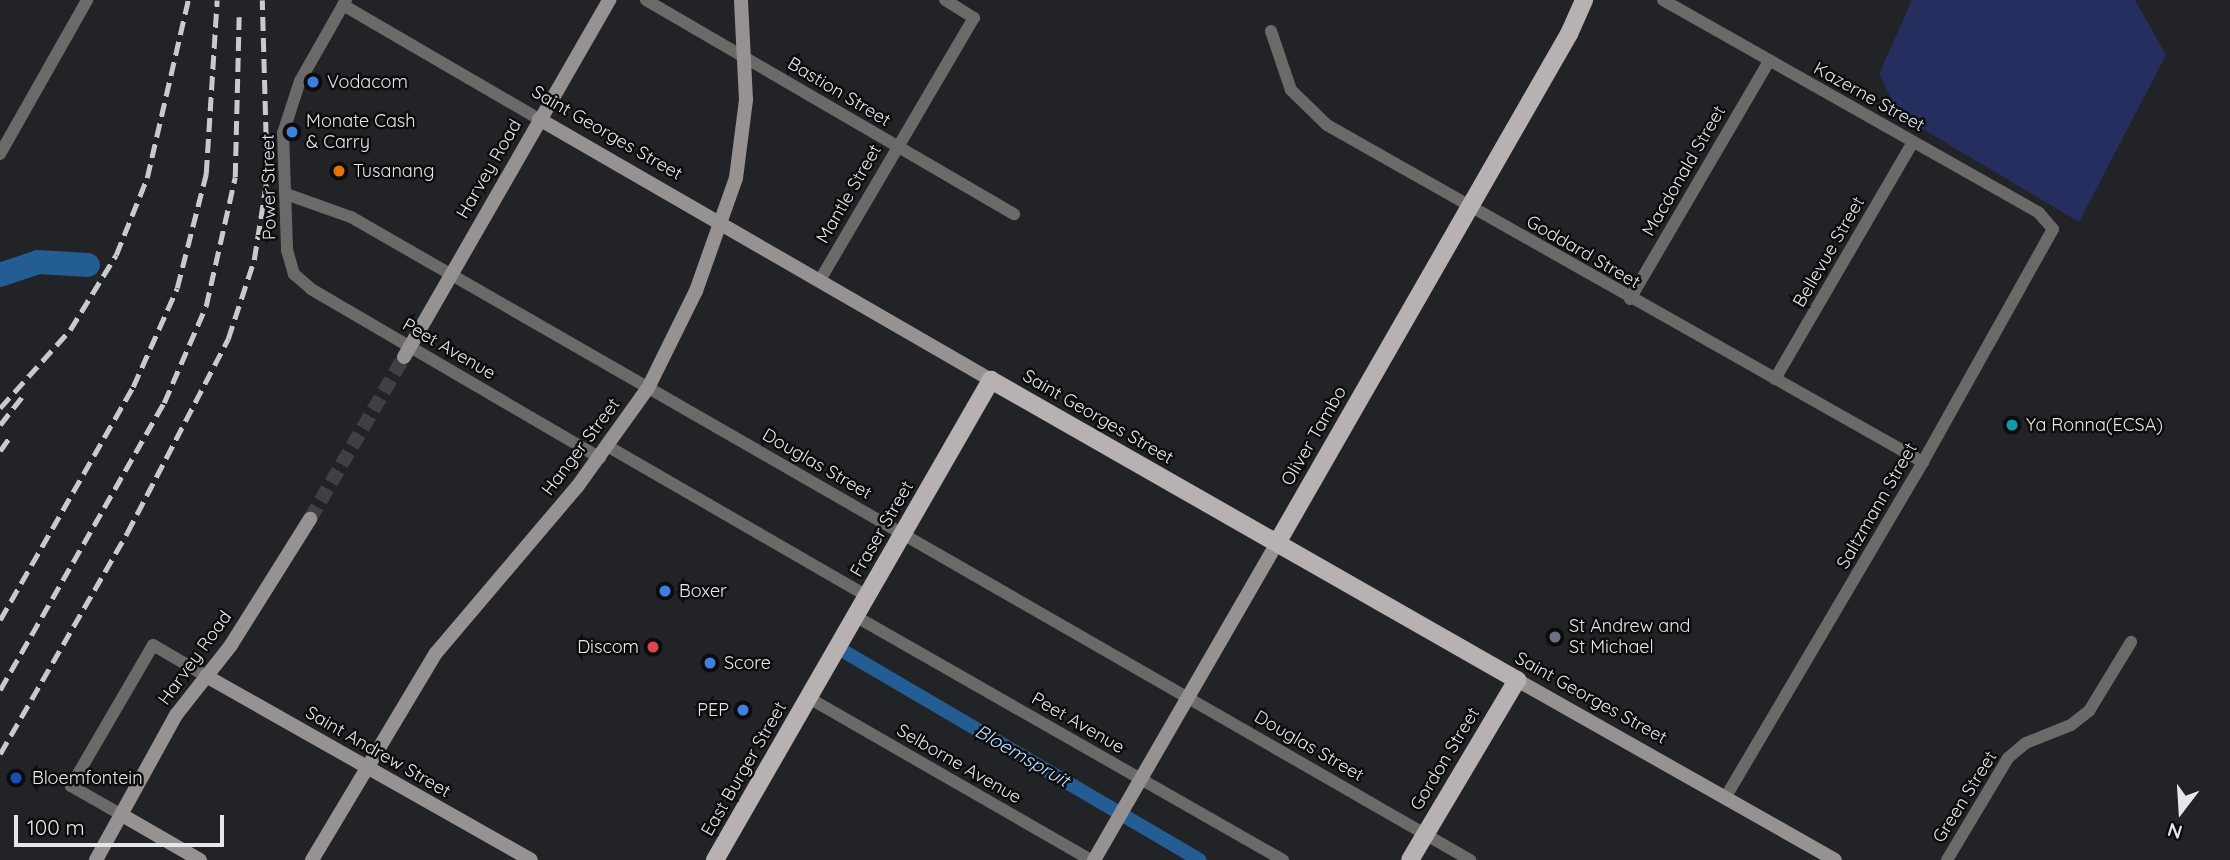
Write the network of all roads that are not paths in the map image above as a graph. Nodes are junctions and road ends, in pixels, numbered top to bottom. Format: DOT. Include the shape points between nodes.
graph roads {
  1 [pos="87,0"];
  2 [pos="609,0"];
  3 [pos="646,0"];
  4 [pos="741,0"];
  5 [pos="945,0"];
  6 [pos="1584,0"];
  7 [pos="1596,0"];
  8 [pos="1663,0"];
  9 [pos="344,2"];
  10 [pos="1271,31"];
  11 [pos="1569,34"];
  12 [pos="746,58"];
  13 [pos="1769,61"];
  14 [pos="539,119"];
  15 [pos="1913,142"];
  16 [pos="896,146"];
  17 [pos="0,154"];
  18 [pos="286,194"];
  19 [pos="1469,208"];
  20 [pos="1014,214"];
  21 [pos="723,223"];
  22 [pos="2053,229"];
  23 [pos="289,262"];
  24 [pos="451,274"];
  25 [pos="820,280"];
  26 [pos="1630,299"];
  27 [pos="408,351"];
  28 [pos="1775,379"];
  29 [pos="991,380"];
  30 [pos="648,388"];
  31 [pos="604,453"];
  32 [pos="1923,462"];
  33 [pos="310,519"];
  34 [pos="905,534"];
  35 [pos="1276,543"];
  36 [pos="867,596"];
  37 [pos="855,616"];
  38 [pos="2131,642"];
  39 [pos="206,676"];
  40 [pos="1517,680"];
  41 [pos="1189,697"];
  42 [pos="809,698"];
  43 [pos="366,768"];
  44 [pos="1138,785"];
  45 [pos="1725,798"];
  46 [pos="122,815"];
  47 [pos="1426,834"];
  48 [pos="528,859"];
  49 [pos="96,860"];
  50 [pos="200,860"];
  51 [pos="312,860"];
  52 [pos="715,860"];
  53 [pos="1092,860"];
  54 [pos="1283,860"];
  55 [pos="1410,860"];
  56 [pos="1470,860"];
  57 [pos="1835,860"];
  58 [pos="1947,860"];
  1 -- 17 [label="street"];
  2 -- 14 [label="main road, Harvey Road"];
  3 -- 12 [label="street, Bastion Street"];
  4 -- 12 [label="main road, Hanger Street"];
  5 -- 16 [label="street, Mantle Street" via="974,18"];
  6 -- 11 [label="main road, Oliver Tambo"];
  7 -- 11 [label="main road, Oliver Tambo"];
  8 -- 13 [label="street, Kazerne Street"];
  9 -- 14 [label="street, Saint Georges Street"];
  9 -- 18 [label="street, Power Street" via="288,113 283,133"];
  10 -- 19 [label="street, Goddard Street" via="1282,72 1304,106"];
  11 -- 19 [label="main road, Oliver Tambo"];
  12 -- 16 [label="street, Bastion Street"];
  12 -- 21 [label="main road, Hanger Street" via="743,135"];
  13 -- 15 [label="street, Kazerne Street"];
  13 -- 26 [label="street, Macdonald Street"];
  14 -- 21 [label="main road, Saint Georges Street"];
  14 -- 24 [label="main road, Harvey Road"];
  15 -- 22 [label="street, Kazerne Street" via="2039,213"];
  15 -- 28 [label="street, Bellevue Street"];
  16 -- 20 [label="street, Bastion Street"];
  16 -- 25 [label="street, Mantle Street"];
  18 -- 23 [label="street, Power Street"];
  18 -- 24 [label="street, Douglas Street" via="351,217"];
  19 -- 26 [label="street, Goddard Street"];
  19 -- 35 [label="main road, Oliver Tambo"];
  21 -- 25 [label="main road, Saint Georges Street"];
  21 -- 30 [label="main road, Hanger Street"];
  22 -- 32 [label="street, Saltzmann Street"];
  23 -- 27 [label="street, Peet Avenue" via="294,274 311,289"];
  24 -- 27 [label="main road, Harvey Road"];
  24 -- 30 [label="street, Douglas Street"];
  25 -- 29 [label="main road, Saint Georges Street"];
  26 -- 28 [label="street, Goddard Street"];
  27 -- 31 [label="street, Peet Avenue"];
  28 -- 32 [label="street, Goddard Street"];
  29 -- 34 [label="main road, Fraser Street"];
  29 -- 35 [label="main road, Saint Georges Street"];
  30 -- 31 [label="main road, Hanger Street"];
  30 -- 34 [label="street, Douglas Street"];
  31 -- 36 [label="street, Peet Avenue"];
  31 -- 43 [label="main road, Hanger Street" via="444,642"];
  32 -- 45 [label="street, Saltzmann Street"];
  33 -- 39 [label="main road, Harvey Road" via="244,626"];
  34 -- 36 [label="main road, Fraser Street"];
  34 -- 41 [label="street, Douglas Street"];
  35 -- 40 [label="main road, Saint Georges Street"];
  35 -- 41 [label="main road, Oliver Tambo"];
  36 -- 37 [label="main road, Fraser Street"];
  37 -- 42 [label="main road, Fraser Street"];
  37 -- 44 [label="street, Peet Avenue"];
  38 -- 58 [label="street, Green Street" via="2089,711 2071,725 2026,743 2008,758"];
  39 -- 43 [label="main road, Saint Andrew Street"];
  39 -- 46 [label="main road, Harvey Road" via="176,715"];
  39 -- 46 [label="street" via="153,645 71,786"];
  40 -- 45 [label="main road, Saint Georges Street"];
  40 -- 47 [label="main road, Gordon Street"];
  41 -- 44 [label="main road, Oliver Tambo"];
  41 -- 47 [label="street, Douglas Street"];
  42 -- 52 [label="main road, East Burger Street"];
  42 -- 53 [label="street, Selborne Avenue"];
  43 -- 48 [label="main road, Saint Andrew Street"];
  43 -- 51 [label="main road, Hanger Street"];
  44 -- 53 [label="main road, Oliver Tambo"];
  44 -- 54 [label="street, Peet Avenue"];
  45 -- 57 [label="main road, Saint Georges Street"];
  46 -- 49 [label="main road, Harvey Road"];
  46 -- 50 [label="main road"];
  47 -- 55 [label="main road, Gordon Street"];
  47 -- 56 [label="street, Douglas Street"];
}
